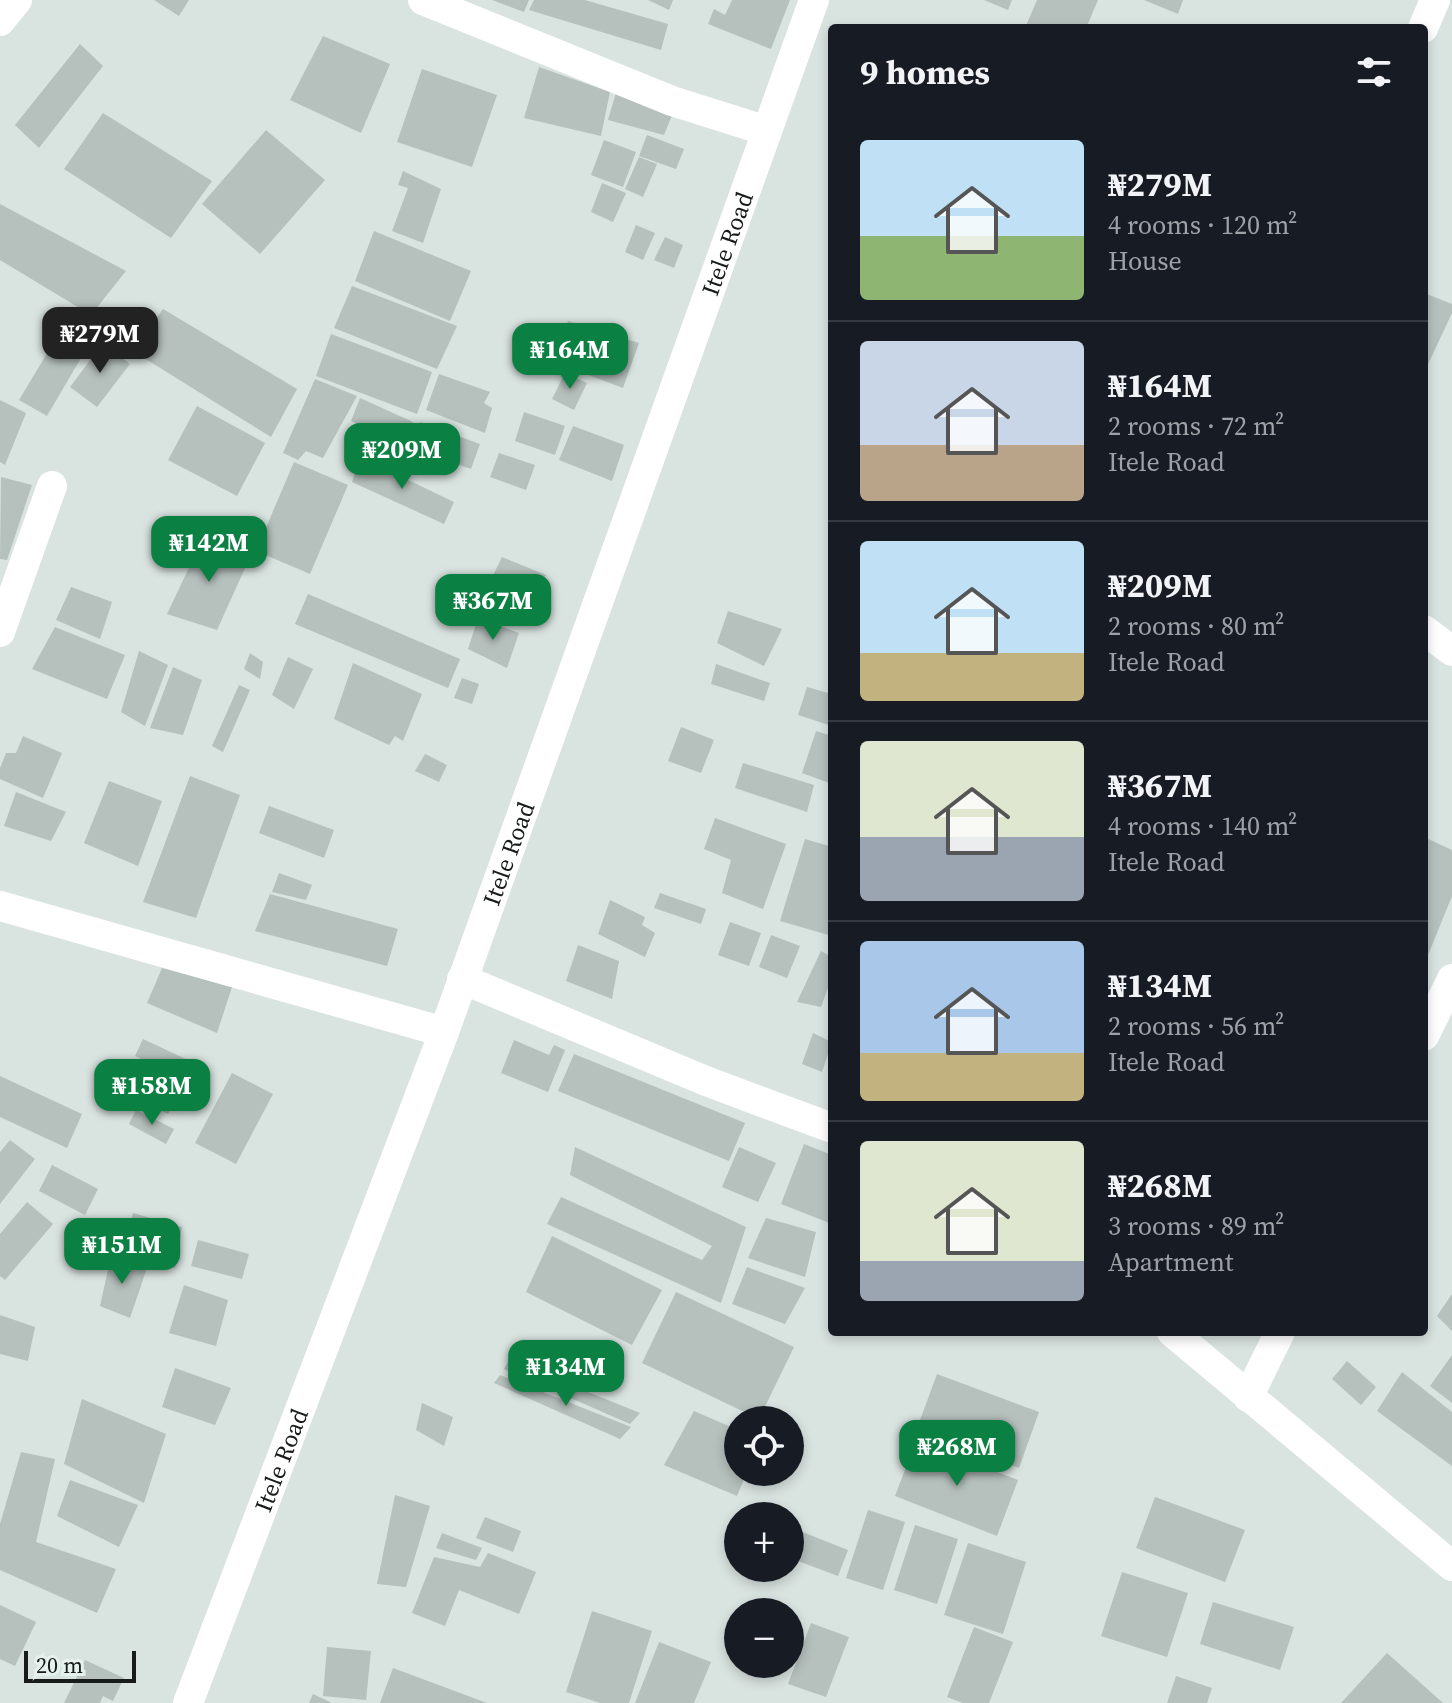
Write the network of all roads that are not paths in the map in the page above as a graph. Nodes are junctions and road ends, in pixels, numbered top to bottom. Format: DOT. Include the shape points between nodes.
graph roads {
  1 [pos="17,0"];
  2 [pos="423,0"];
  3 [pos="814,0"];
  4 [pos="1435,0"];
  5 [pos="0,21"];
  6 [pos="1425,24"];
  7 [pos="767,131"];
  8 [pos="52,486"];
  9 [pos="0,632"];
  10 [pos="1428,633"];
  11 [pos="1452,651"];
  12 [pos="0,906"];
  13 [pos="462,979"];
  14 [pos="1452,979"];
  15 [pos="1428,1028"];
  16 [pos="444,1032"];
  17 [pos="828,1127"];
  18 [pos="1177,1336"];
  19 [pos="1278,1336"];
  20 [pos="1248,1397"];
  21 [pos="1452,1566"];
  22 [pos="188,1703"];
  1 -- 5 [label="street"];
  2 -- 7 [label="street" via="672,101"];
  3 -- 7 [label="street, Itele Road"];
  4 -- 6 [label="street"];
  7 -- 13 [label="street, Itele Road"];
  8 -- 9 [label="street"];
  10 -- 11 [label="street"];
  12 -- 16 [label="street"];
  13 -- 16 [label="street, Itele Road"];
  13 -- 17 [label="street"];
  14 -- 15 [label="street"];
  16 -- 22 [label="street, Itele Road"];
  18 -- 20 [label="street"];
  19 -- 20 [label="street"];
  20 -- 21 [label="street"];
}
